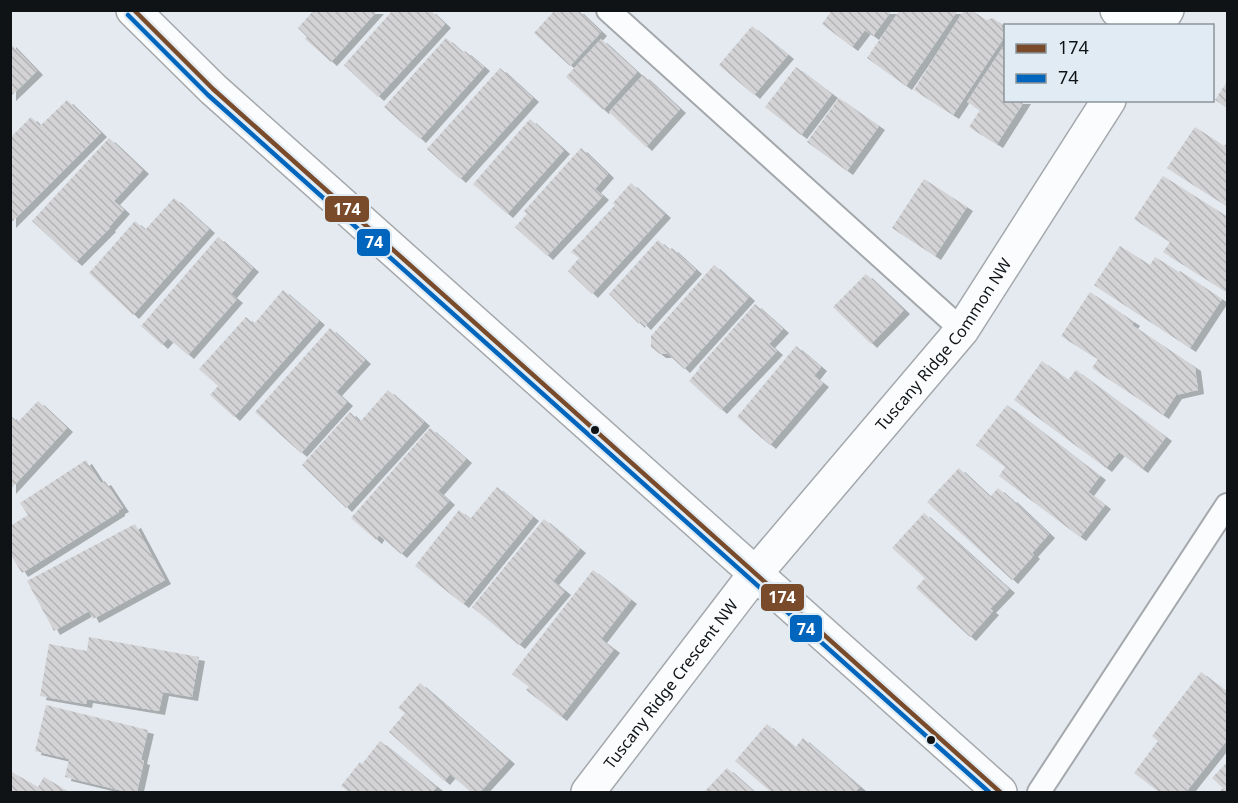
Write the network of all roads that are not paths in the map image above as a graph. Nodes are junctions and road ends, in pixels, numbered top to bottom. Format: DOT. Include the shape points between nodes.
graph roads {
  1 [pos="133,10"];
  2 [pos="608,10"];
  3 [pos="1117,10"];
  4 [pos="1167,10"];
  5 [pos="1138,24"];
  6 [pos="1158,24"];
  7 [pos="1108,102"];
  8 [pos="962,330"];
  9 [pos="1227,504"];
  10 [pos="756,574"];
  11 [pos="588,792"];
  12 [pos="1000,792"];
  13 [pos="1039,792"];
  1 -- 10 [label="street" via="222,97"];
  2 -- 8 [label="lane"];
  3 -- 5 [label="street"];
  4 -- 6 [label="street"];
  7 -- 8 [label="street, Tuscany Ridge Common NW"];
  8 -- 10 [label="street, Tuscany Ridge Common NW"];
  9 -- 13 [label="lane"];
  10 -- 11 [label="street, Tuscany Ridge Crescent NW"];
  10 -- 12 [label="street"];
}
